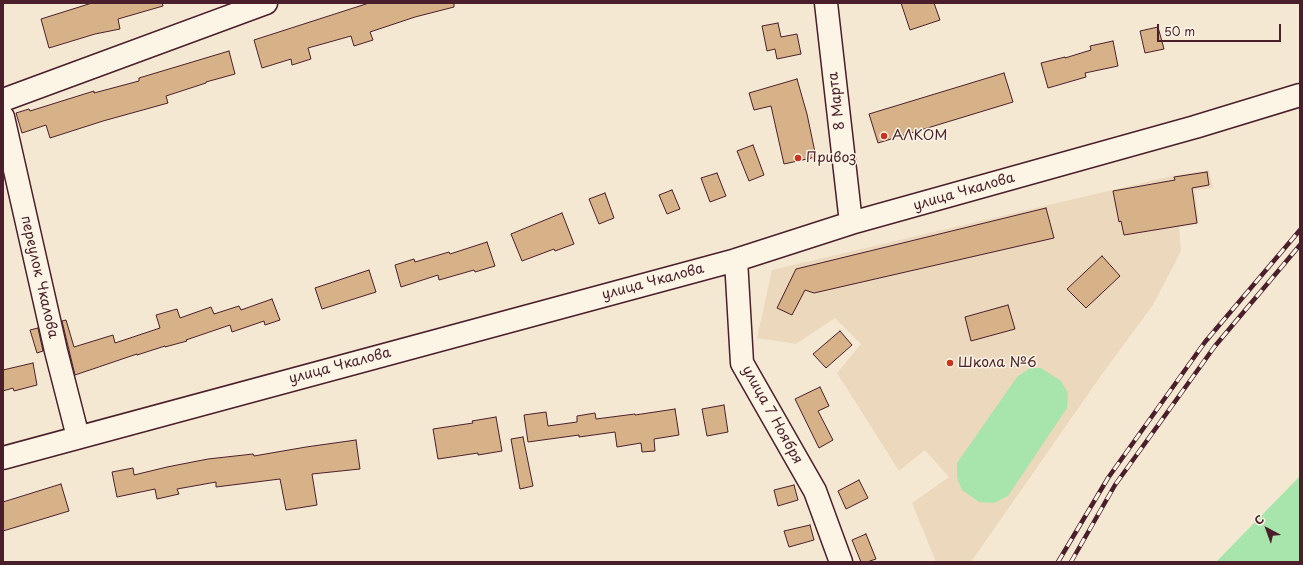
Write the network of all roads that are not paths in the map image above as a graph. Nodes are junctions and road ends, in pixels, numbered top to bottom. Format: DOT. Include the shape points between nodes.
graph roads {
  1 [pos="266,3"];
  2 [pos="826,3"];
  3 [pos="1300,96"];
  4 [pos="3,100"];
  5 [pos="3,117"];
  6 [pos="851,223"];
  7 [pos="736,260"];
  8 [pos="78,437"];
  9 [pos="3,458"];
  10 [pos="841,562"];
  1 -- 4 [label="street"];
  2 -- 6 [label="street, 8 Марта"];
  3 -- 6 [label="street, улица Чкалова"];
  5 -- 8 [label="street, переулок Чкалова"];
  6 -- 7 [label="street, улица Чкалова"];
  7 -- 8 [label="street, улица Чкалова"];
  7 -- 10 [label="street, улица 7 Ноября" via="742,363 815,491"];
  8 -- 9 [label="street, улица Чкалова"];
}
